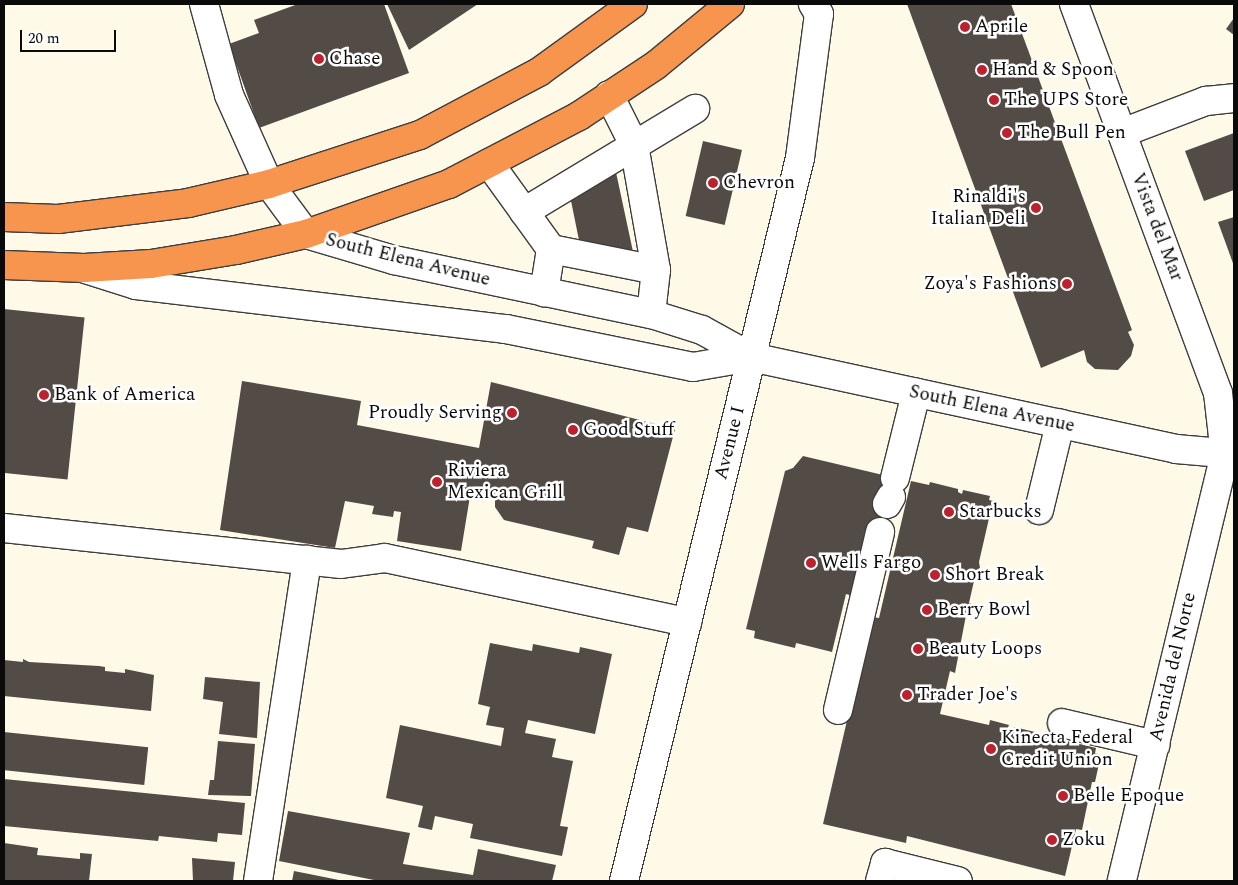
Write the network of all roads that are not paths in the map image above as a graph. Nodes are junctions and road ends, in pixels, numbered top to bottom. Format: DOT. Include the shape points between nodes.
graph roads {
  1 [pos="204,4"];
  2 [pos="633,4"];
  3 [pos="730,4"];
  4 [pos="813,4"];
  5 [pos="1074,4"];
  6 [pos="610,96"];
  7 [pos="1234,98"];
  8 [pos="695,109"];
  9 [pos="1122,133"];
  10 [pos="634,145"];
  11 [pos="489,163"];
  12 [pos="269,184"];
  13 [pos="524,212"];
  14 [pos="4,217"];
  15 [pos="306,234"];
  16 [pos="551,249"];
  17 [pos="4,265"];
  18 [pos="84,268"];
  19 [pos="656,270"];
  20 [pos="544,292"];
  21 [pos="651,314"];
  22 [pos="751,357"];
  23 [pos="916,393"];
  24 [pos="1060,424"];
  25 [pos="1230,454"];
  26 [pos="891,493"];
  27 [pos="1039,510"];
  28 [pos="4,528"];
  29 [pos="880,532"];
  30 [pos="307,560"];
  31 [pos="687,622"];
  32 [pos="838,710"];
  33 [pos="1062,723"];
  34 [pos="1155,745"];
  35 [pos="258,881"];
  36 [pos="624,881"];
  37 [pos="880,881"];
  38 [pos="958,881"];
  39 [pos="1122,881"];
  1 -- 12 [label="street, South Elena Avenue" via="229,95"];
  2 -- 12 [label="highway" via="539,72 420,134"];
  3 -- 6 [label="highway" via="656,65"];
  4 -- 22 [label="street, Avenue I" via="819,14 800,158"];
  5 -- 9 [label="street, Vista del Mar"];
  6 -- 10 [label="street"];
  6 -- 11 [label="highway"];
  7 -- 9 [label="street" via="1206,101"];
  8 -- 10 [label="street"];
  9 -- 25 [label="street, Vista del Mar" via="1218,393"];
  10 -- 13 [label="street"];
  10 -- 19 [label="street"];
  11 -- 13 [label="street"];
  11 -- 15 [label="highway" via="449,184"];
  12 -- 14 [label="highway" via="188,203 108,215 58,219"];
  12 -- 15 [label="street, South Elena Avenue"];
  13 -- 16 [label="street"];
  15 -- 18 [label="highway" via="151,264"];
  15 -- 20 [label="street, South Elena Avenue" via="394,260"];
  16 -- 19 [label="street"];
  16 -- 20 [label="street"];
  17 -- 18 [label="highway"];
  18 -- 22 [label="street, South Elena Avenue" via="136,285 506,329 693,367"];
  19 -- 21 [label="street"];
  20 -- 21 [label="street, South Elena Avenue"];
  21 -- 22 [label="street, South Elena Avenue" via="702,330"];
  22 -- 23 [label="street, South Elena Avenue"];
  22 -- 31 [label="street, Avenue I"];
  23 -- 24 [label="street, South Elena Avenue"];
  23 -- 26 [label="street"];
  24 -- 25 [label="street, South Elena Avenue" via="1176,449"];
  24 -- 27 [label="street"];
  25 -- 34 [label="street, Avenida del Norte"];
  28 -- 30 [label="street"];
  29 -- 32 [label="street"];
  30 -- 31 [label="street" via="341,564 385,558"];
  30 -- 35 [label="street"];
  31 -- 36 [label="street, Avenue I"];
  33 -- 34 [label="street"];
  34 -- 39 [label="street, Avenida del Norte"];
  37 -- 38 [label="street" via="885,863"];
}
